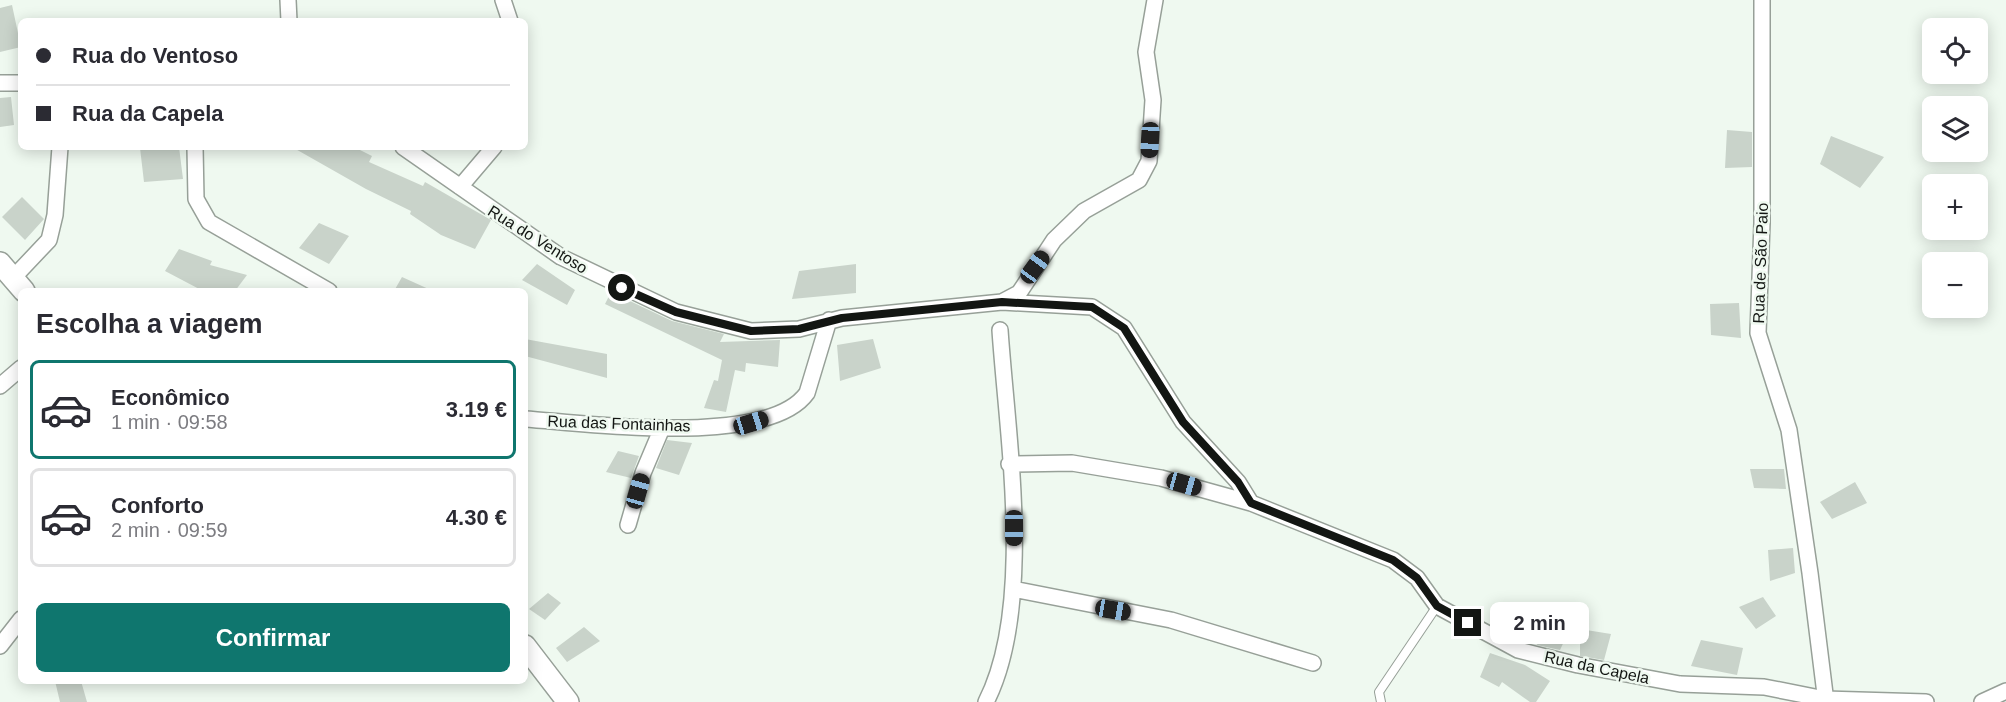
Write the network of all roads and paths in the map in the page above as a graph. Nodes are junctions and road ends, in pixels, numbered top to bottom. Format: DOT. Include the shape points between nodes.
graph roads {
  1 [pos="288,0"];
  2 [pos="503,0"];
  3 [pos="1155,0"];
  4 [pos="1762,0"];
  5 [pos="289,18"];
  6 [pos="509,18"];
  7 [pos="0,83"];
  8 [pos="18,83"];
  9 [pos="60,150"];
  10 [pos="195,150"];
  11 [pos="407,150"];
  12 [pos="491,150"];
  13 [pos="460,187"];
  14 [pos="12,277"];
  15 [pos="324,288"];
  16 [pos="1002,302"];
  17 [pos="829,320"];
  18 [pos="1000,330"];
  19 [pos="18,371"];
  20 [pos="0,386"];
  21 [pos="528,419"];
  22 [pos="662,428"];
  23 [pos="1009,464"];
  24 [pos="1251,503"];
  25 [pos="628,525"];
  26 [pos="1013,590"];
  27 [pos="1437,606"];
  28 [pos="18,623"];
  29 [pos="0,646"];
  30 [pos="528,650"];
  31 [pos="1313,663"];
  32 [pos="2006,691"];
  33 [pos="1825,701"];
  34 [pos="568,702"];
  35 [pos="986,702"];
  36 [pos="1381,702"];
  37 [pos="1926,702"];
  38 [pos="1983,702"];
  1 -- 5 [label="street"];
  2 -- 6 [label="street"];
  3 -- 16 [label="street" via="1146,52 1153,100 1149,161 1139,180 1084,211 1054,240 1019,293"];
  4 -- 33 [label="street, Rua de São Paio" via="1758,333 1789,430"];
  7 -- 8 [label="street"];
  9 -- 14 [label="street" via="49,240"];
  10 -- 15 [label="street" via="196,199 209,222"];
  11 -- 13 [label="street, Rua do Ventoso"];
  12 -- 13 [label="street"];
  13 -- 17 [label="street, Rua do Ventoso" via="561,257 676,312 751,331 799,329"];
  16 -- 17 [label="street, Rua do Ventoso"];
  16 -- 24 [label="street" via="1092,307 1124,328 1183,422 1238,482"];
  17 -- 22 [label="street, Rua das Fontainhas" via="807,393 800,403 782,414 751,423"];
  18 -- 23 [label="street"];
  19 -- 20 [label="street"];
  21 -- 22 [label="street, Rua das Fontainhas"];
  22 -- 25 [label="street" via="643,473"];
  23 -- 24 [label="street, Rua da Capela" via="1083,465 1161,478"];
  23 -- 26 [label="street"];
  24 -- 27 [label="street, Rua da Capela" via="1393,560 1417,578"];
  26 -- 31 [label="street" via="1171,620"];
  26 -- 35 [label="street" via="1007,632"];
  27 -- 33 [label="street, Rua da Capela" via="1518,650 1578,665 1680,684 1764,687"];
  27 -- 36 [label="lane" via="1379,692"];
  28 -- 29 [label="street"];
  30 -- 34 [label="main road"];
  32 -- 38 [label="street"];
  33 -- 37 [label="street, Rua da Capela"];
}
